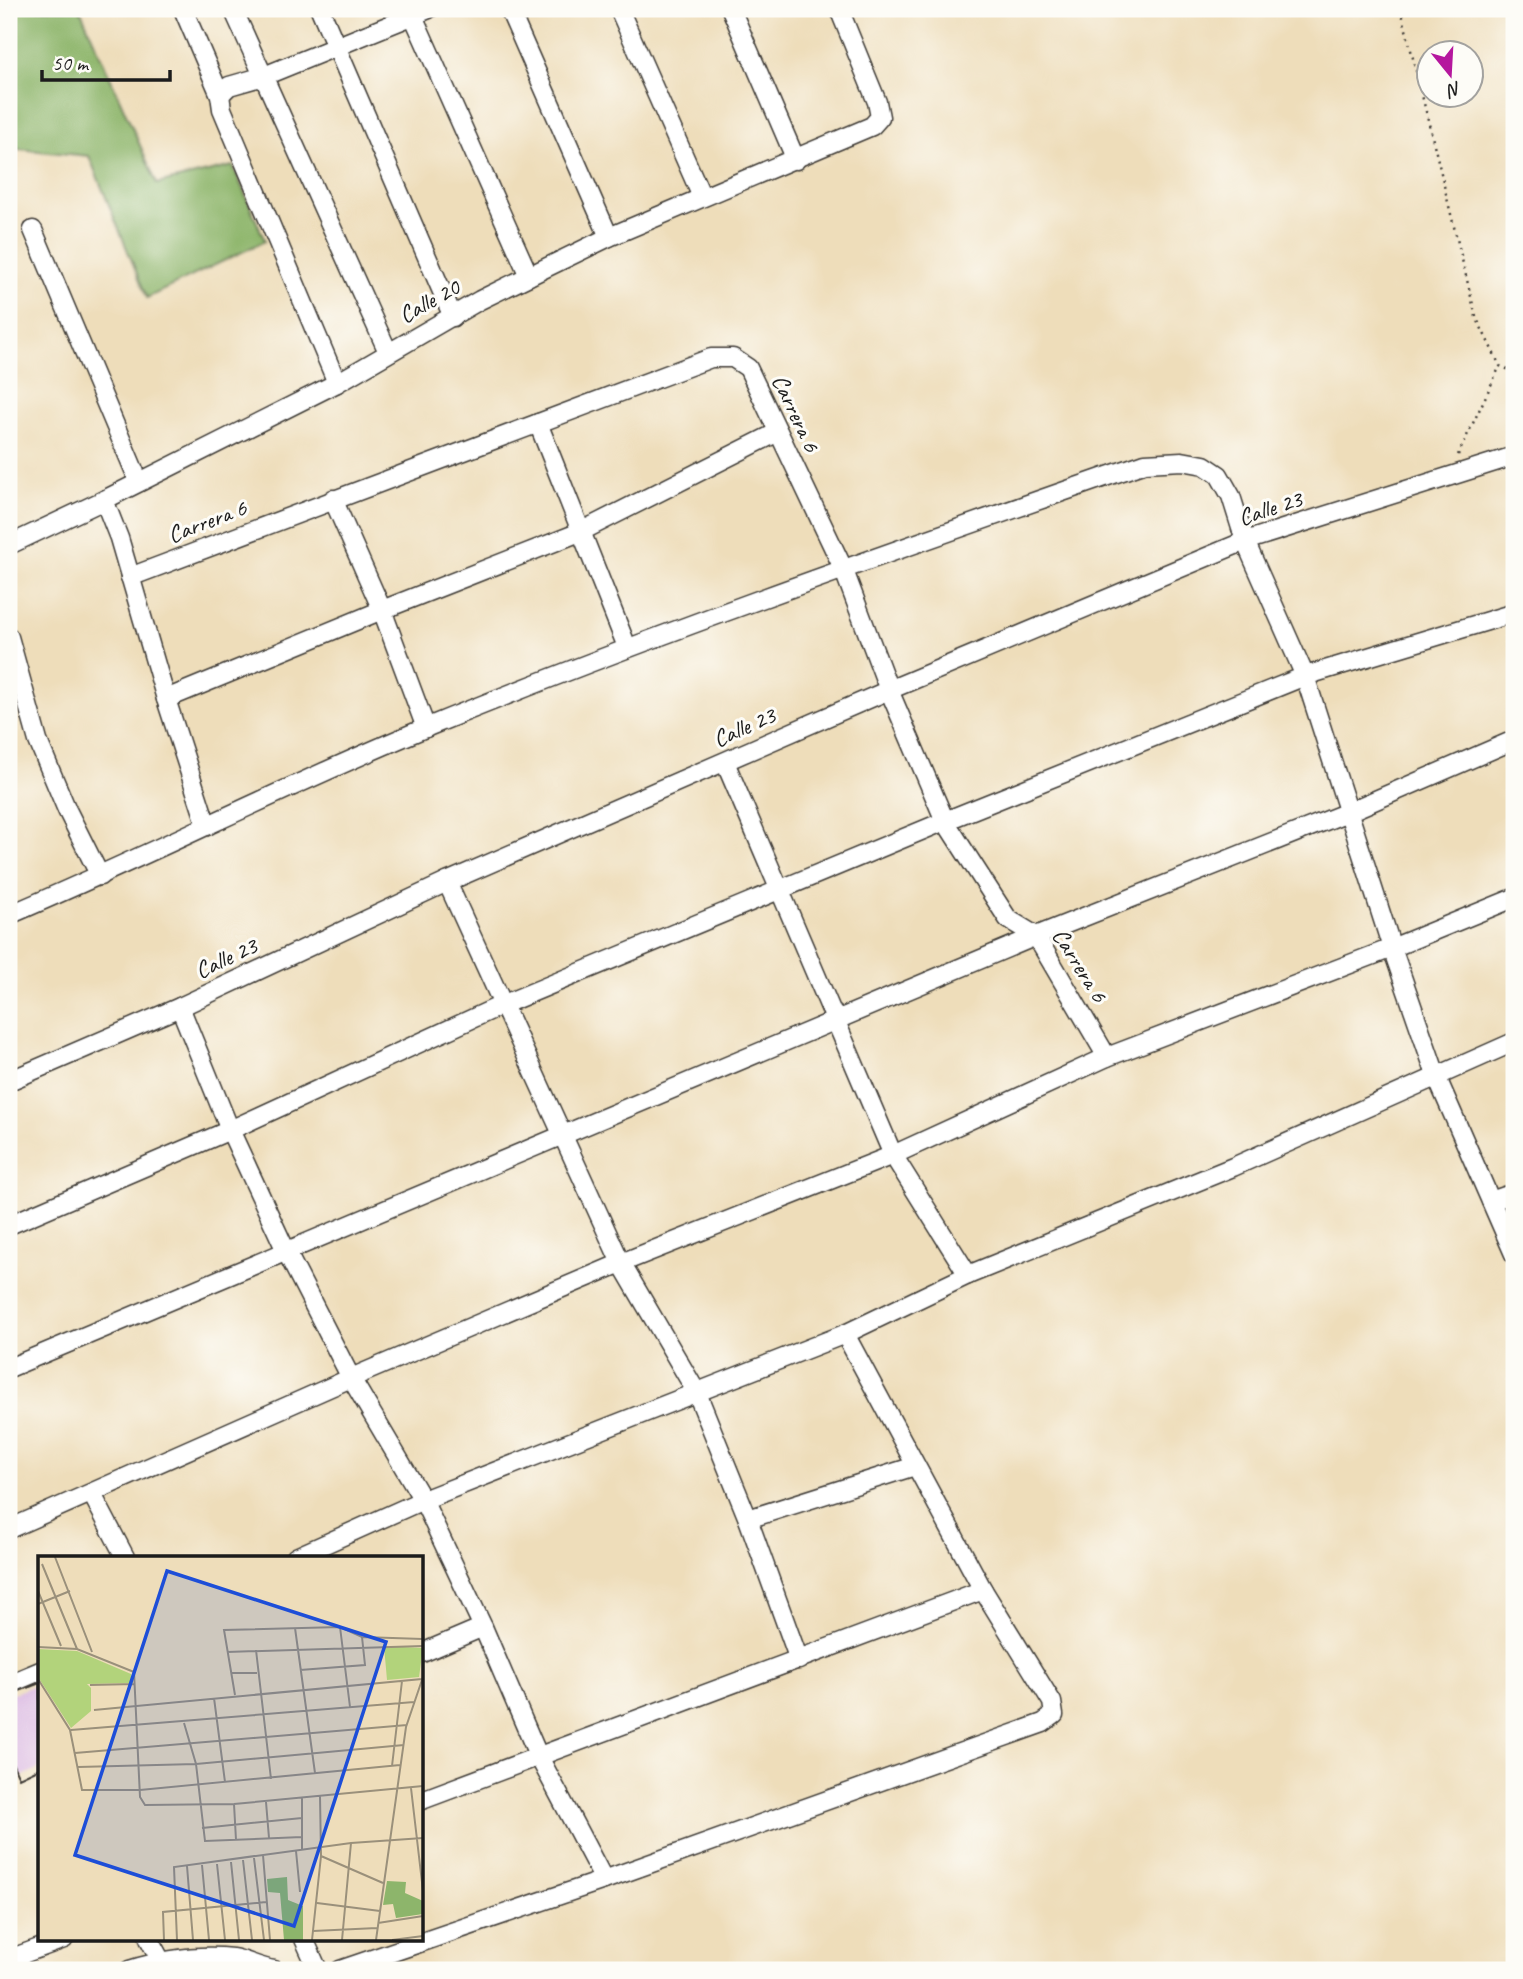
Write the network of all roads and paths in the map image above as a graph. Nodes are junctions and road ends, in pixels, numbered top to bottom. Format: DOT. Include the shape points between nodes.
graph roads {
  1 [pos="183,9"];
  2 [pos="233,9"];
  3 [pos="320,9"];
  4 [pos="509,9"];
  5 [pos="619,9"];
  6 [pos="731,9"];
  7 [pos="839,9"];
  8 [pos="1401,9"];
  9 [pos="417,11"];
  10 [pos="337,48"];
  11 [pos="264,76"];
  12 [pos="220,94"];
  13 [pos="796,160"];
  14 [pos="702,197"];
  15 [pos="33,230"];
  16 [pos="609,237"];
  17 [pos="529,276"];
  18 [pos="453,317"];
  19 [pos="388,352"];
  20 [pos="1500,366"];
  21 [pos="1514,372"];
  22 [pos="337,383"];
  23 [pos="538,423"];
  24 [pos="778,432"];
  25 [pos="1514,456"];
  26 [pos="1447,477"];
  27 [pos="139,482"];
  28 [pos="333,499"];
  29 [pos="104,500"];
  30 [pos="580,532"];
  31 [pos="1245,541"];
  32 [pos="9,545"];
  33 [pos="843,568"];
  34 [pos="130,577"];
  35 [pos="382,610"];
  36 [pos="1514,613"];
  37 [pos="9,637"];
  38 [pos="627,647"];
  39 [pos="1305,676"];
  40 [pos="889,690"];
  41 [pos="166,699"];
  42 [pos="426,728"];
  43 [pos="1514,740"];
  44 [pos="725,762"];
  45 [pos="1348,812"];
  46 [pos="945,821"];
  47 [pos="207,826"];
  48 [pos="100,876"];
  49 [pos="447,882"];
  50 [pos="779,891"];
  51 [pos="1514,898"];
  52 [pos="9,915"];
  53 [pos="1036,936"];
  54 [pos="1392,948"];
  55 [pos="502,1004"];
  56 [pos="180,1007"];
  57 [pos="836,1020"];
  58 [pos="1514,1042"];
  59 [pos="1107,1057"];
  60 [pos="1437,1078"];
  61 [pos="9,1081"];
  62 [pos="230,1129"];
  63 [pos="561,1135"];
  64 [pos="893,1156"];
  65 [pos="1514,1193"];
  66 [pos="1492,1201"];
  67 [pos="9,1225"];
  68 [pos="286,1251"];
  69 [pos="1514,1254"];
  70 [pos="621,1264"];
  71 [pos="968,1275"];
  72 [pos="845,1334"];
  73 [pos="9,1368"];
  74 [pos="351,1378"];
  75 [pos="697,1393"];
  76 [pos="915,1466"];
  77 [pos="92,1494"];
  78 [pos="423,1500"];
  79 [pos="748,1520"];
  80 [pos="9,1529"];
  81 [pos="124,1556"];
  82 [pos="298,1556"];
  83 [pos="983,1590"];
  84 [pos="483,1628"];
  85 [pos="424,1652"];
  86 [pos="799,1660"];
  87 [pos="38,1672"];
  88 [pos="9,1684"];
  89 [pos="538,1755"];
  90 [pos="424,1799"];
  91 [pos="604,1880"];
  92 [pos="61,1940"];
  93 [pos="150,1940"];
  94 [pos="304,1940"];
  95 [pos="9,1959"];
  96 [pos="161,1961"];
  97 [pos="129,1970"];
  98 [pos="274,1970"];
  99 [pos="318,1970"];
  100 [pos="340,1970"];
  1 -- 12 [label="street"];
  2 -- 11 [label="street"];
  3 -- 10 [label="street"];
  4 -- 16 [label="street"];
  5 -- 14 [label="street"];
  6 -- 13 [label="street"];
  7 -- 13 [label="street, Calle 20" via="880,117 872,126"];
  8 -- 20 [label="path" via="1476,317"];
  9 -- 10 [label="street"];
  9 -- 17 [label="street"];
  10 -- 11 [label="street"];
  10 -- 18 [label="street"];
  11 -- 12 [label="street" via="229,86"];
  11 -- 19 [label="street"];
  12 -- 22 [label="street" via="222,109"];
  13 -- 14 [label="street, Calle 20"];
  14 -- 16 [label="street, Calle 20"];
  15 -- 27 [label="street"];
  16 -- 17 [label="street, Calle 20"];
  17 -- 18 [label="street, Calle 20"];
  18 -- 19 [label="street, Calle 20"];
  19 -- 22 [label="street, Calle 20"];
  20 -- 21 [label="path"];
  20 -- 26 [label="path"];
  22 -- 27 [label="street, Calle 20"];
  23 -- 24 [label="street, Carrera 6" via="711,358 733,358 748,368"];
  23 -- 28 [label="street, Carrera 6"];
  23 -- 30 [label="street"];
  24 -- 30 [label="street"];
  24 -- 33 [label="street, Carrera 6"];
  25 -- 26 [label="street, Calle 23"];
  26 -- 31 [label="street, Calle 23"];
  27 -- 29 [label="street, Calle 20"];
  28 -- 34 [label="street, Carrera 6"];
  28 -- 35 [label="street"];
  29 -- 32 [label="street, Calle 20"];
  29 -- 34 [label="street"];
  30 -- 35 [label="street"];
  30 -- 38 [label="street"];
  31 -- 33 [label="street" via="1219,475 1204,465 1182,461 1145,463"];
  31 -- 39 [label="street"];
  31 -- 40 [label="street, Calle 23"];
  33 -- 38 [label="street"];
  33 -- 40 [label="street, Carrera 6"];
  34 -- 41 [label="street"];
  35 -- 41 [label="street"];
  35 -- 42 [label="street"];
  36 -- 39 [label="street"];
  37 -- 48 [label="street" via="38,741"];
  38 -- 42 [label="street"];
  39 -- 45 [label="street"];
  39 -- 46 [label="street"];
  40 -- 44 [label="street, Calle 23"];
  40 -- 46 [label="street, Carrera 6"];
  41 -- 47 [label="street"];
  42 -- 47 [label="street"];
  43 -- 45 [label="street"];
  44 -- 49 [label="street, Calle 23"];
  44 -- 50 [label="street"];
  45 -- 53 [label="street"];
  45 -- 54 [label="street"];
  46 -- 50 [label="street"];
  46 -- 53 [label="street, Carrera 6" via="1008,919"];
  47 -- 48 [label="street"];
  48 -- 52 [label="street"];
  49 -- 55 [label="street"];
  49 -- 56 [label="street, Calle 23"];
  50 -- 55 [label="street"];
  50 -- 57 [label="street"];
  51 -- 54 [label="street"];
  53 -- 57 [label="street"];
  53 -- 59 [label="street, Carrera 6"];
  54 -- 59 [label="street"];
  54 -- 60 [label="street"];
  55 -- 62 [label="street"];
  55 -- 63 [label="street"];
  56 -- 61 [label="street, Calle 23"];
  56 -- 62 [label="street"];
  57 -- 63 [label="street"];
  57 -- 64 [label="street"];
  58 -- 60 [label="street"];
  59 -- 64 [label="street"];
  60 -- 66 [label="street"];
  60 -- 71 [label="street"];
  62 -- 67 [label="street"];
  62 -- 68 [label="street"];
  63 -- 68 [label="street"];
  63 -- 70 [label="street"];
  64 -- 70 [label="street"];
  64 -- 71 [label="street"];
  65 -- 66 [label="street"];
  66 -- 69 [label="street"];
  68 -- 73 [label="street"];
  68 -- 74 [label="street"];
  70 -- 74 [label="street"];
  70 -- 75 [label="street"];
  71 -- 72 [label="street"];
  72 -- 75 [label="street"];
  72 -- 76 [label="street"];
  74 -- 77 [label="street"];
  74 -- 78 [label="street"];
  75 -- 78 [label="street"];
  75 -- 79 [label="street"];
  76 -- 79 [label="street"];
  76 -- 83 [label="street"];
  77 -- 80 [label="street"];
  77 -- 81 [label="street"];
  78 -- 82 [label="street"];
  78 -- 84 [label="street"];
  79 -- 86 [label="street"];
  83 -- 86 [label="street"];
  83 -- 91 [label="street" via="1052,1702 1055,1714 1049,1719"];
  84 -- 85 [label="street"];
  84 -- 89 [label="street"];
  86 -- 89 [label="street"];
  87 -- 88 [label="street"];
  89 -- 90 [label="street"];
  89 -- 91 [label="street"];
  91 -- 100 [label="street"];
  92 -- 95 [label="street"];
  93 -- 96 [label="street"];
  94 -- 99 [label="street"];
  96 -- 97 [label="street"];
  96 -- 98 [label="street" via="234,1958"];
}
